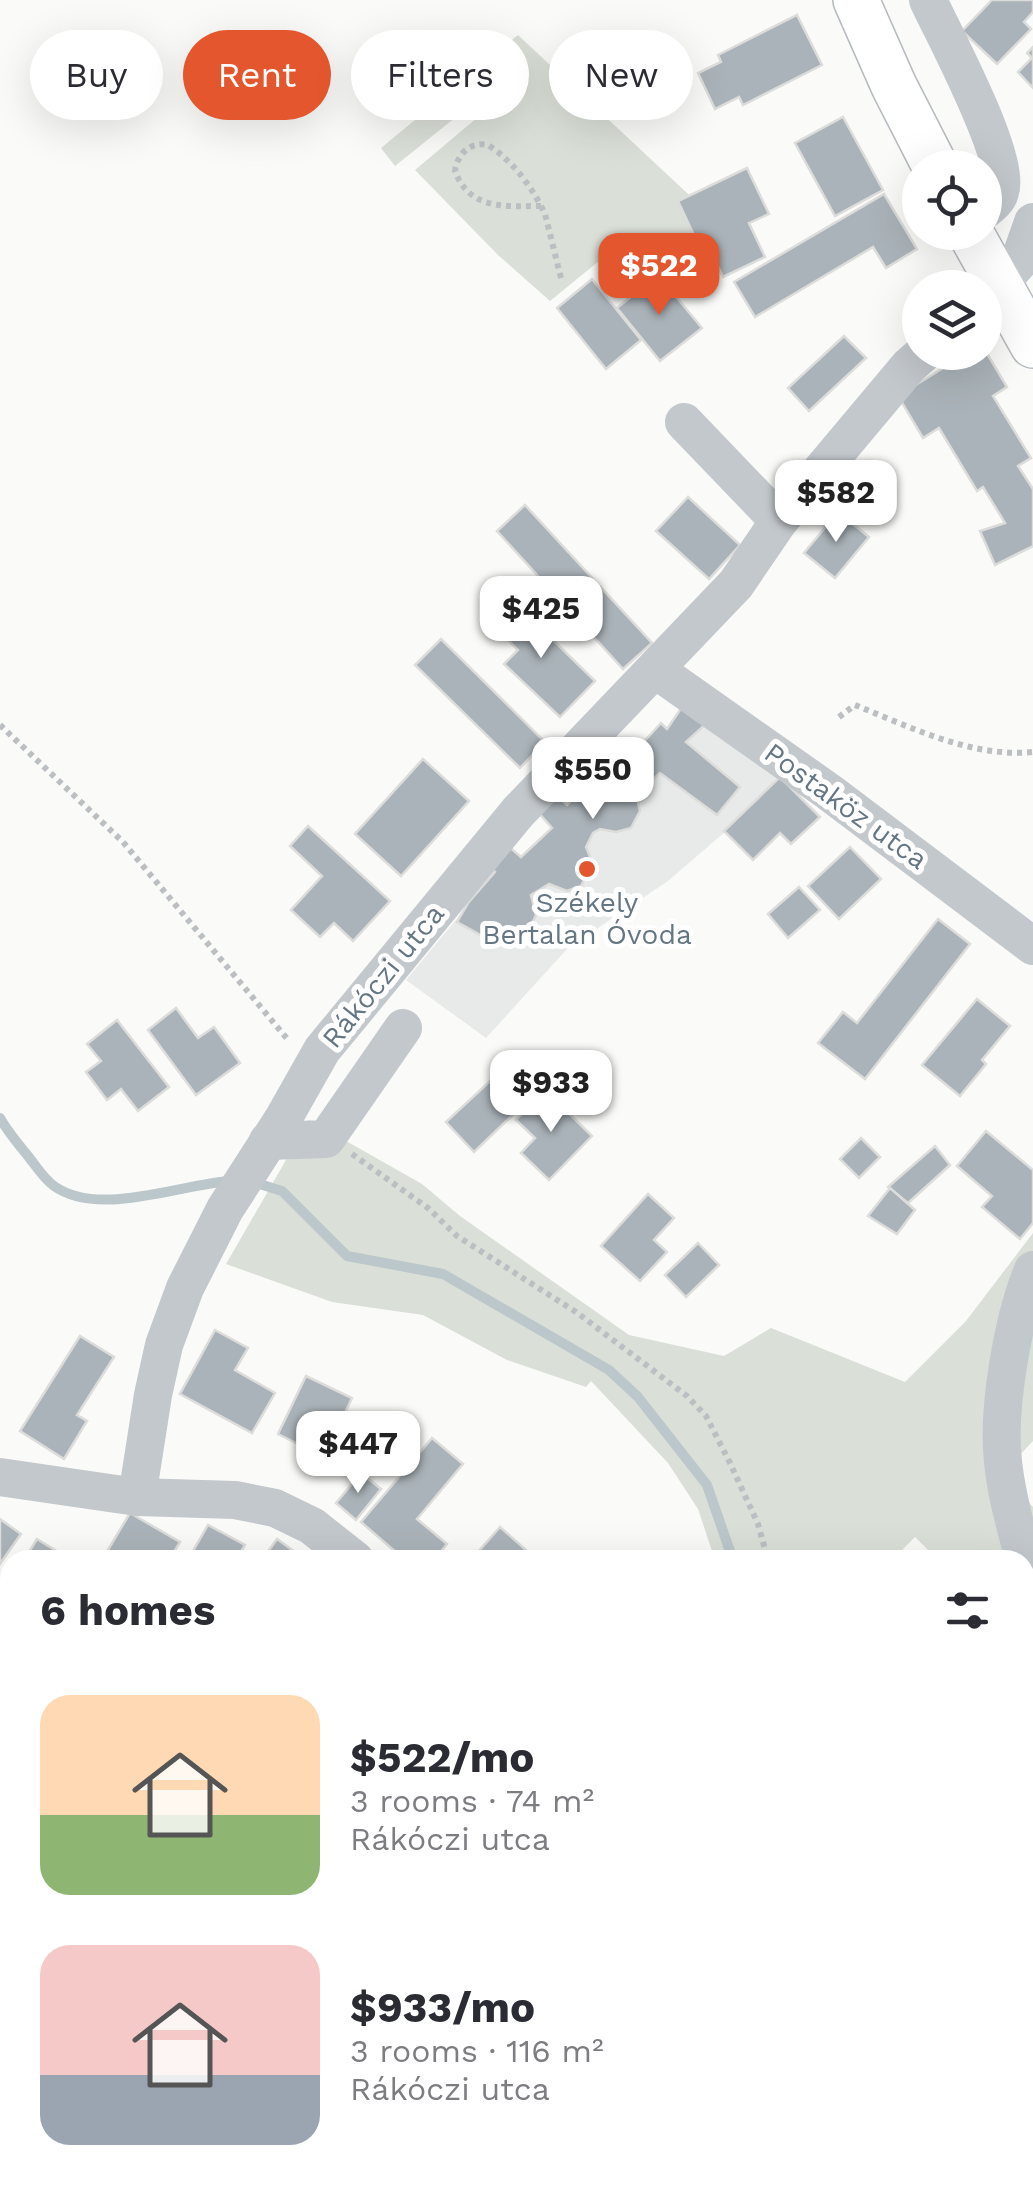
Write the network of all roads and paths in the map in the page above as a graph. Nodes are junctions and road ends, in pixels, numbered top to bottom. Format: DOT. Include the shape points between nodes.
graph roads {
  1 [pos="856,0"];
  2 [pos="928,0"];
  3 [pos="927,150"];
  4 [pos="995,150"];
  5 [pos="541,206"];
  6 [pos="1033,222"];
  7 [pos="562,282"];
  8 [pos="1002,282"];
  9 [pos="1002,304"];
  10 [pos="1033,345"];
  11 [pos="906,370"];
  12 [pos="684,422"];
  13 [pos="778,521"];
  14 [pos="656,670"];
  15 [pos="839,717"];
  16 [pos="0,725"];
  17 [pos="1033,752"];
  18 [pos="1033,946"];
  19 [pos="403,1028"];
  20 [pos="312,1068"];
  21 [pos="326,1138"];
  22 [pos="265,1146"];
  23 [pos="1033,1270"];
  24 [pos="0,1477"];
  25 [pos="137,1497"];
  26 [pos="342,1550"];
  27 [pos="765,1550"];
  28 [pos="1021,1550"];
  1 -- 3 [label="main road"];
  2 -- 4 [label="street"];
  5 -- 5 [label="path" via="516,169 488,145 460,154 455,171 474,198"];
  5 -- 7 [label="path"];
  6 -- 8 [label="street" via="1019,262"];
  9 -- 10 [label="main road"];
  11 -- 13 [label="street, Rákóczi utca"];
  12 -- 13 [label="street"];
  13 -- 14 [label="street, Rákóczi utca" via="736,584"];
  14 -- 18 [label="street, Postaköz utca"];
  14 -- 20 [label="street, Rákóczi utca" via="518,812"];
  15 -- 17 [label="path" via="855,704 938,737"];
  16 -- 20 [label="path" via="123,842"];
  19 -- 21 [label="street"];
  20 -- 22 [label="street, Rákóczi utca"];
  21 -- 22 [label="street"];
  21 -- 27 [label="path" via="687,1396 706,1416 730,1463"];
  22 -- 25 [label="street, Rákóczi utca" via="225,1209 164,1345"];
  23 -- 28 [label="street" via="1006,1382 1002,1435"];
  24 -- 25 [label="street"];
  25 -- 26 [label="street" via="275,1508"];
}
